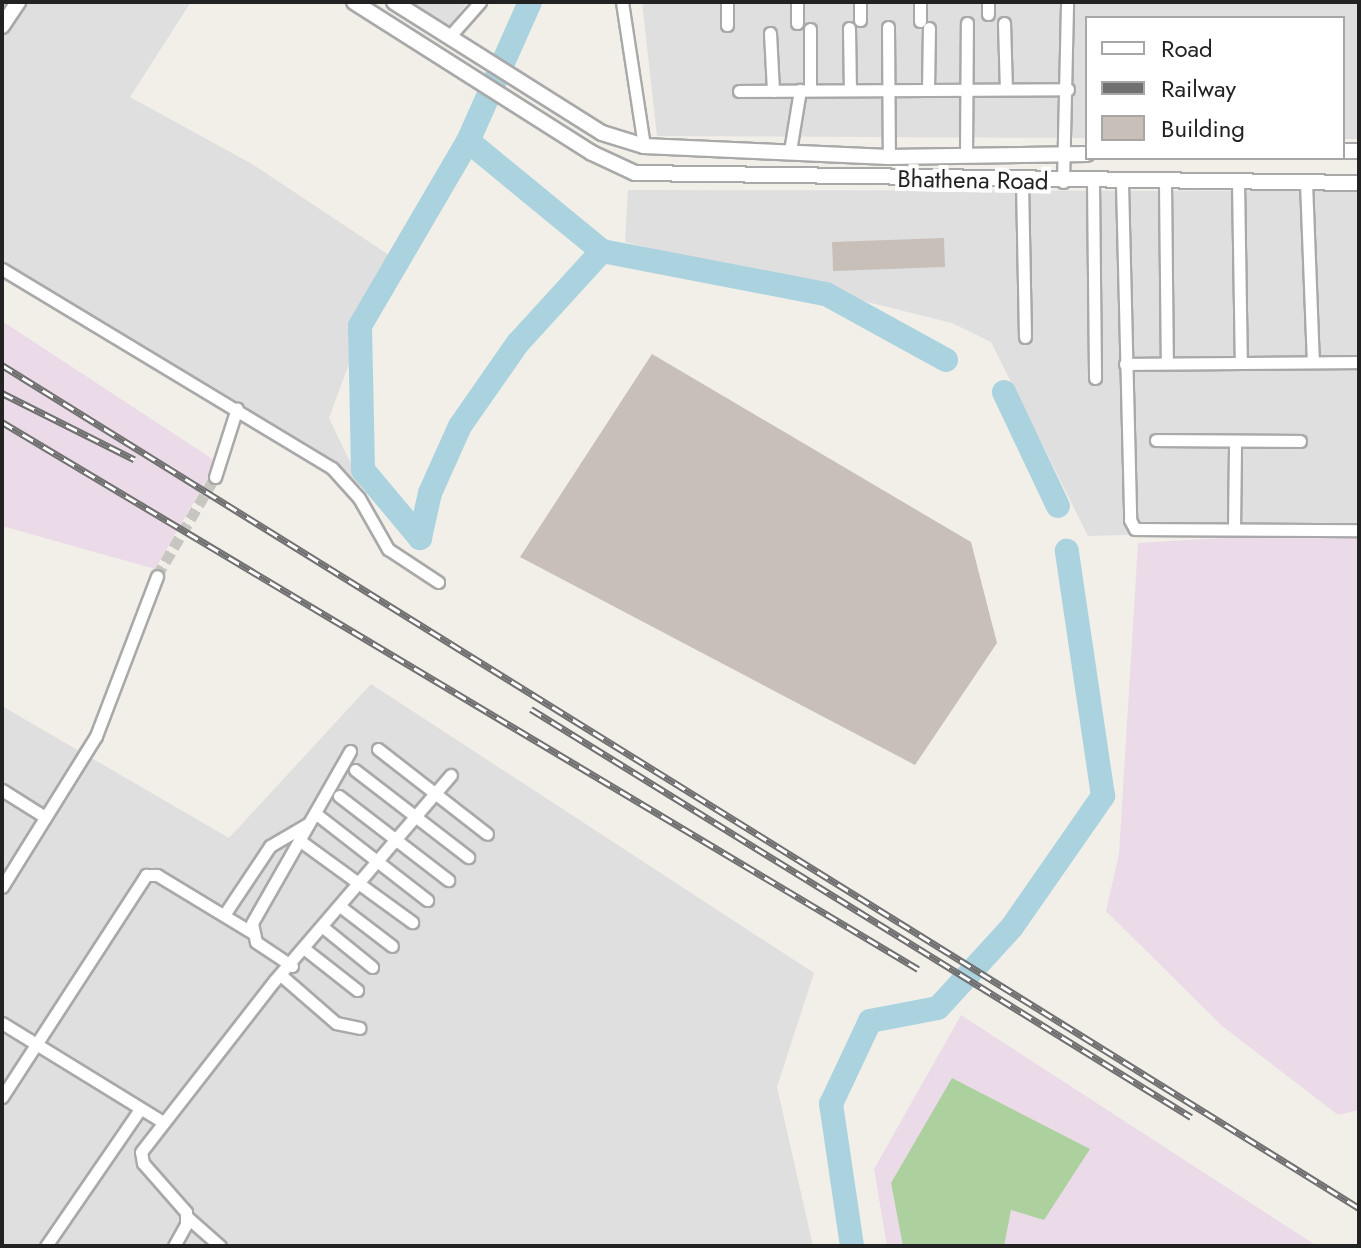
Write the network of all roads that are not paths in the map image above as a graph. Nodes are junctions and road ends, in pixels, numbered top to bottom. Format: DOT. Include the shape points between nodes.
graph roads {
  1 [pos="18,2"];
  2 [pos="354,2"];
  3 [pos="394,2"];
  4 [pos="480,2"];
  5 [pos="622,2"];
  6 [pos="727,2"];
  7 [pos="797,2"];
  8 [pos="860,2"];
  9 [pos="920,2"];
  10 [pos="1067,2"];
  11 [pos="860,20"];
  12 [pos="797,23"];
  13 [pos="967,23"];
  14 [pos="1004,23"];
  15 [pos="727,25"];
  16 [pos="2,26"];
  17 [pos="888,27"];
  18 [pos="849,28"];
  19 [pos="810,29"];
  20 [pos="770,33"];
  21 [pos="455,41"];
  22 [pos="1006,89"];
  23 [pos="1068,89"];
  24 [pos="805,90"];
  25 [pos="850,90"];
  26 [pos="887,90"];
  27 [pos="928,90"];
  28 [pos="967,90"];
  29 [pos="739,91"];
  30 [pos="773,91"];
  31 [pos="644,146"];
  32 [pos="790,151"];
  33 [pos="1064,154"];
  34 [pos="1085,154"];
  35 [pos="966,155"];
  36 [pos="889,157"];
  37 [pos="1022,181"];
  38 [pos="1238,181"];
  39 [pos="1063,182"];
  40 [pos="1093,182"];
  41 [pos="1306,182"];
  42 [pos="1122,183"];
  43 [pos="1165,183"];
  44 [pos="1359,183"];
  45 [pos="2,269"];
  46 [pos="1025,337"];
  47 [pos="1241,362"];
  48 [pos="1313,362"];
  49 [pos="1359,362"];
  50 [pos="1167,363"];
  51 [pos="1125,364"];
  52 [pos="1095,378"];
  53 [pos="237,408"];
  54 [pos="1156,440"];
  55 [pos="1235,441"];
  56 [pos="1300,441"];
  57 [pos="215,477"];
  58 [pos="1234,529"];
  59 [pos="1359,530"];
  60 [pos="157,576"];
  61 [pos="438,582"];
  62 [pos="378,749"];
  63 [pos="350,751"];
  64 [pos="355,770"];
  65 [pos="451,775"];
  66 [pos="2,790"];
  67 [pos="435,794"];
  68 [pos="339,796"];
  69 [pos="45,817"];
  70 [pos="416,817"];
  71 [pos="312,818"];
  72 [pos="487,834"];
  73 [pos="299,840"];
  74 [pos="397,840"];
  75 [pos="468,857"];
  76 [pos="378,862"];
  77 [pos="448,880"];
  78 [pos="360,885"];
  79 [pos="2,887"];
  80 [pos="427,900"];
  81 [pos="341,907"];
  82 [pos="224,915"];
  83 [pos="412,922"];
  84 [pos="324,928"];
  85 [pos="251,932"];
  86 [pos="392,946"];
  87 [pos="306,950"];
  88 [pos="292,966"];
  89 [pos="372,967"];
  90 [pos="283,977"];
  91 [pos="357,990"];
  92 [pos="2,1023"];
  93 [pos="359,1028"];
  94 [pos="36,1043"];
  95 [pos="2,1097"];
  96 [pos="140,1109"];
  97 [pos="163,1122"];
  98 [pos="187,1217"];
  99 [pos="46,1246"];
  100 [pos="174,1246"];
  101 [pos="220,1246"];
  1 -- 16 [label="street"];
  2 -- 37 [label="street, Bhathena Road" via="592,153 653,176"];
  3 -- 21 [label="street, Bhathena Road"];
  4 -- 21 [label="street"];
  5 -- 31 [label="street"];
  6 -- 15 [label="street"];
  7 -- 12 [label="street"];
  8 -- 11 [label="street"];
  9 -- 27 [label="street"];
  10 -- 23 [label="street"];
  13 -- 28 [label="street"];
  14 -- 22 [label="street"];
  17 -- 26 [label="street"];
  18 -- 25 [label="street"];
  19 -- 24 [label="street"];
  20 -- 30 [label="street"];
  21 -- 31 [label="street, Bhathena Road" via="602,133"];
  22 -- 23 [label="street"];
  22 -- 28 [label="street"];
  23 -- 33 [label="street"];
  24 -- 25 [label="street"];
  24 -- 30 [label="street"];
  24 -- 32 [label="street"];
  25 -- 26 [label="street"];
  26 -- 27 [label="street"];
  26 -- 36 [label="street"];
  27 -- 28 [label="street"];
  28 -- 35 [label="street"];
  29 -- 30 [label="street"];
  31 -- 32 [label="street, Bhathena Road"];
  32 -- 36 [label="street, Bhathena Road"];
  33 -- 34 [label="street, Bhathena Road"];
  33 -- 35 [label="street, Bhathena Road"];
  33 -- 39 [label="street"];
  35 -- 36 [label="street, Bhathena Road"];
  37 -- 39 [label="street, Bhathena Road"];
  37 -- 46 [label="street"];
  38 -- 41 [label="street, Bhathena Road"];
  38 -- 43 [label="street, Bhathena Road"];
  38 -- 47 [label="street"];
  39 -- 40 [label="street, Bhathena Road"];
  40 -- 42 [label="street, Bhathena Road"];
  40 -- 52 [label="street"];
  41 -- 44 [label="street, Bhathena Road"];
  41 -- 48 [label="street"];
  42 -- 43 [label="street, Bhathena Road"];
  42 -- 51 [label="street"];
  43 -- 50 [label="street"];
  45 -- 53 [label="street"];
  47 -- 48 [label="street"];
  47 -- 50 [label="street"];
  48 -- 49 [label="street"];
  50 -- 51 [label="street"];
  51 -- 58 [label="street" via="1132,525 1139,532"];
  53 -- 57 [label="street"];
  53 -- 61 [label="street" via="332,468 359,498 388,549"];
  54 -- 55 [label="street"];
  55 -- 56 [label="street"];
  55 -- 58 [label="street"];
  58 -- 59 [label="street"];
  60 -- 69 [label="street" via="100,728"];
  62 -- 67 [label="street"];
  63 -- 71 [label="street"];
  64 -- 70 [label="street"];
  65 -- 67 [label="street"];
  66 -- 69 [label="street"];
  67 -- 70 [label="street"];
  67 -- 72 [label="street"];
  68 -- 74 [label="street"];
  69 -- 79 [label="street"];
  70 -- 74 [label="street"];
  70 -- 75 [label="street"];
  71 -- 73 [label="street"];
  71 -- 76 [label="street"];
  71 -- 82 [label="street" via="270,846"];
  73 -- 78 [label="street"];
  73 -- 85 [label="street"];
  74 -- 76 [label="street"];
  74 -- 77 [label="street"];
  76 -- 78 [label="street"];
  76 -- 80 [label="street"];
  78 -- 81 [label="street"];
  78 -- 83 [label="street"];
  81 -- 84 [label="street"];
  81 -- 86 [label="street"];
  82 -- 85 [label="street"];
  82 -- 94 [label="street" via="157,875 146,875"];
  84 -- 87 [label="street"];
  84 -- 89 [label="street"];
  85 -- 88 [label="street" via="256,942"];
  87 -- 88 [label="street"];
  87 -- 91 [label="street"];
  88 -- 90 [label="street"];
  90 -- 93 [label="street" via="336,1023"];
  90 -- 97 [label="street"];
  92 -- 94 [label="street"];
  94 -- 95 [label="street"];
  94 -- 96 [label="street"];
  96 -- 97 [label="street"];
  96 -- 99 [label="street"];
  97 -- 98 [label="street" via="140,1158"];
  98 -- 100 [label="street"];
  98 -- 101 [label="street"];
}
